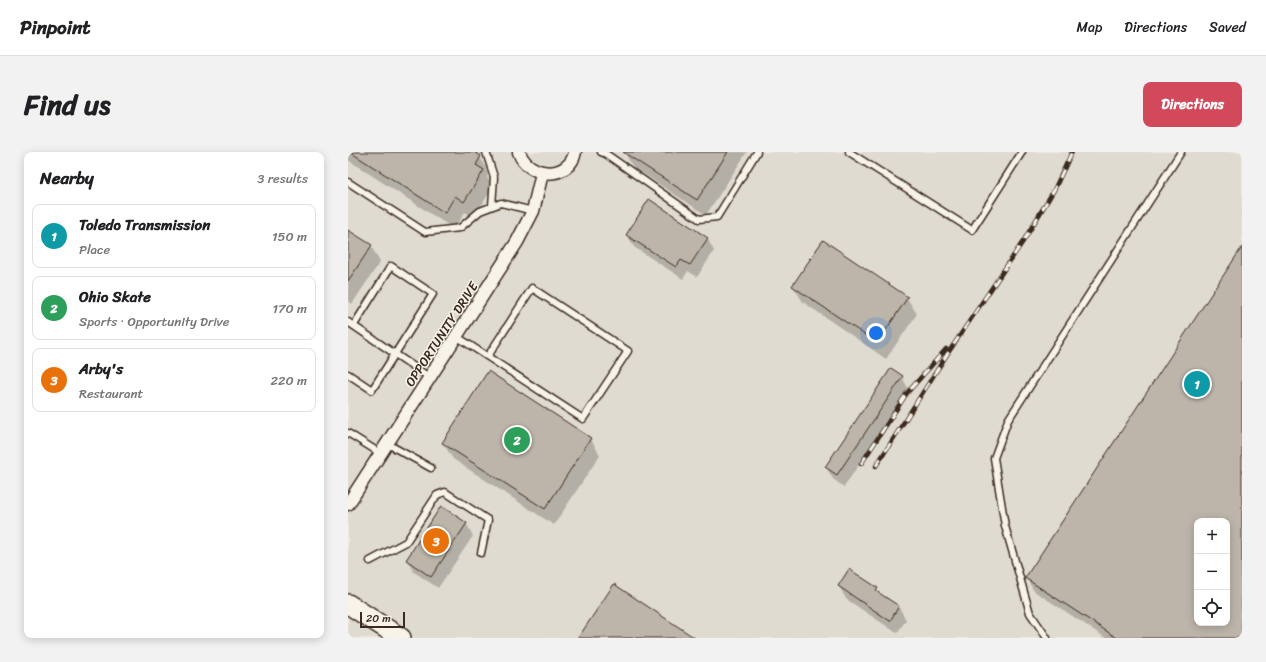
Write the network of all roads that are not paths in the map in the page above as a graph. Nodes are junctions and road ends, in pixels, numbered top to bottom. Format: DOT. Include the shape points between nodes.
graph roads {
  1 [pos="486,152"];
  2 [pos="519,152"];
  3 [pos="575,152"];
  4 [pos="601,152"];
  5 [pos="757,152"];
  6 [pos="849,152"];
  7 [pos="1022,152"];
  8 [pos="1181,152"];
  9 [pos="542,173"];
  10 [pos="348,182"];
  11 [pos="492,206"];
  12 [pos="533,211"];
  13 [pos="351,323"];
  14 [pos="456,336"];
  15 [pos="394,353"];
  16 [pos="488,356"];
  17 [pos="348,374"];
  18 [pos="429,377"];
  19 [pos="348,433"];
  20 [pos="383,448"];
  21 [pos="431,468"];
  22 [pos="348,504"];
  23 [pos="481,552"];
  24 [pos="370,561"];
  25 [pos="348,604"];
  26 [pos="401,638"];
  27 [pos="1047,638"];
  1 -- 11 [label="lane" via="494,177"];
  2 -- 9 [label="street" via="521,159 530,168"];
  3 -- 9 [label="street" via="561,170"];
  4 -- 5 [label="lane" via="700,219 718,217"];
  6 -- 7 [label="lane" via="972,230"];
  8 -- 27 [label="lane" via="1008,420 994,458 1005,526 1030,613"];
  9 -- 12 [label="street, OPPORTUNITY DRIVE"];
  10 -- 11 [label="lane" via="425,232 460,228 480,211"];
  11 -- 12 [label="lane" via="501,203"];
  12 -- 14 [label="street, OPPORTUNITY DRIVE" via="517,242"];
  13 -- 15 [label="lane"];
  13 -- 15 [label="lane" via="391,266 433,294"];
  14 -- 16 [label="lane"];
  14 -- 18 [label="street, OPPORTUNITY DRIVE"];
  15 -- 17 [label="lane" via="372,390"];
  15 -- 18 [label="lane"];
  16 -- 16 [label="lane" via="583,419 628,350 532,288"];
  18 -- 20 [label="street, OPPORTUNITY DRIVE"];
  19 -- 20 [label="lane"];
  20 -- 21 [label="lane"];
  20 -- 22 [label="street, OPPORTUNITY DRIVE"];
  23 -- 24 [label="lane" via="488,520 445,492 437,495 406,542"];
  25 -- 26 [label="main road"];
}
